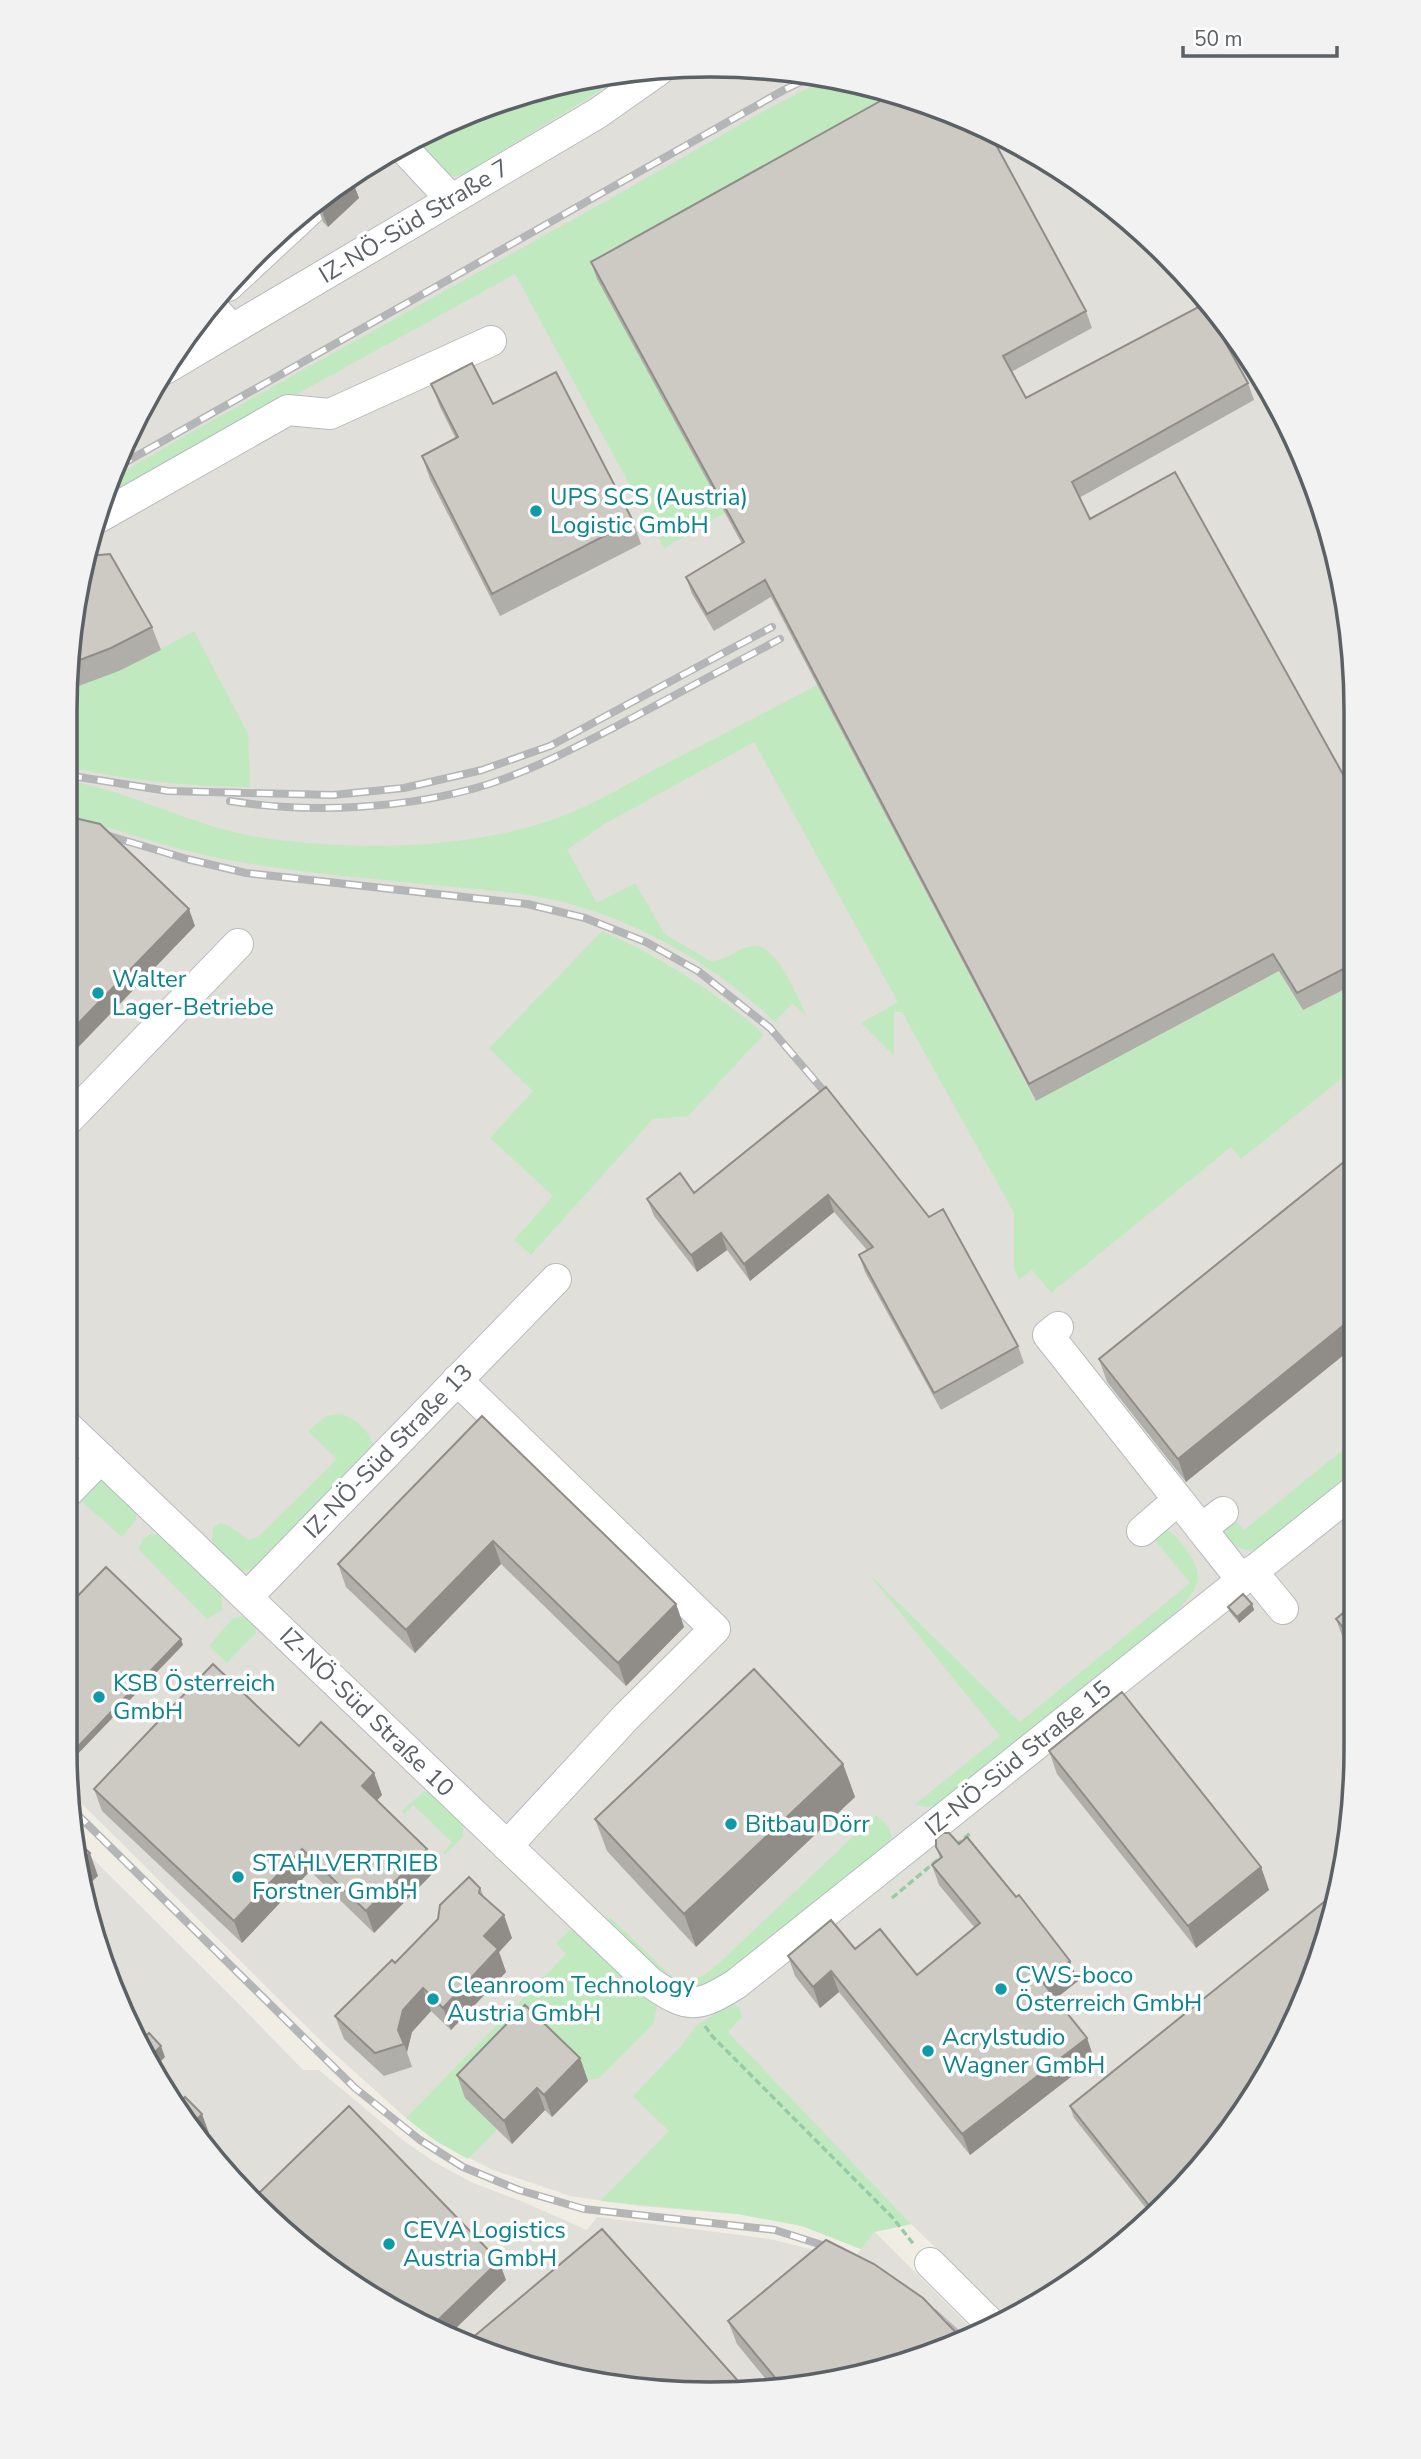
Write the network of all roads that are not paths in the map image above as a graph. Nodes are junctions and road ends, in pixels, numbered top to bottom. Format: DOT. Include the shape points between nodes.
graph roads {
  1 [pos="644,80"];
  2 [pos="409,154"];
  3 [pos="451,199"];
  4 [pos="218,313"];
  5 [pos="232,329"];
  6 [pos="491,341"];
  7 [pos="186,357"];
  8 [pos="110,511"];
  9 [pos="238,944"];
  10 [pos="77,1111"];
  11 [pos="556,1279"];
  12 [pos="1058,1327"];
  13 [pos="457,1380"];
  14 [pos="77,1435"];
  15 [pos="101,1458"];
  16 [pos="77,1483"];
  17 [pos="1344,1499"];
  18 [pos="1178,1500"];
  19 [pos="1142,1531"];
  20 [pos="1247,1575"];
  21 [pos="247,1597"];
  22 [pos="1283,1609"];
  23 [pos="507,1846"];
  24 [pos="681,2000"];
  25 [pos="930,2263"];
  26 [pos="986,2319"];
  1 -- 3 [label="street, IZ-NÖ-Süd Straße 7" via="598,113"];
  2 -- 3 [label="street"];
  3 -- 5 [label="street, IZ-NÖ-Süd Straße 7"];
  4 -- 5 [label="street"];
  5 -- 7 [label="street, IZ-NÖ-Süd Straße 7"];
  6 -- 8 [label="street" via="330,414 289,410"];
  9 -- 10 [label="street"];
  11 -- 13 [label="street, IZ-NÖ-Süd Straße 13"];
  12 -- 18 [label="street" via="1048,1335"];
  13 -- 21 [label="street, IZ-NÖ-Süd Straße 13"];
  13 -- 23 [label="street" via="715,1629"];
  14 -- 15 [label="street, IZ-NÖ-Süd Straße 10"];
  15 -- 16 [label="street"];
  15 -- 21 [label="street, IZ-NÖ-Süd Straße 10"];
  17 -- 20 [label="street, IZ-NÖ-Süd Straße 15"];
  18 -- 19 [label="street"];
  18 -- 20 [label="street" via="1212,1520"];
  20 -- 22 [label="street"];
  20 -- 24 [label="street, IZ-NÖ-Süd Straße 15" via="736,1984 710,2000"];
  21 -- 23 [label="street, IZ-NÖ-Süd Straße 10"];
  23 -- 24 [label="street, IZ-NÖ-Süd Straße 10" via="651,1983"];
  25 -- 26 [label="street"];
}
